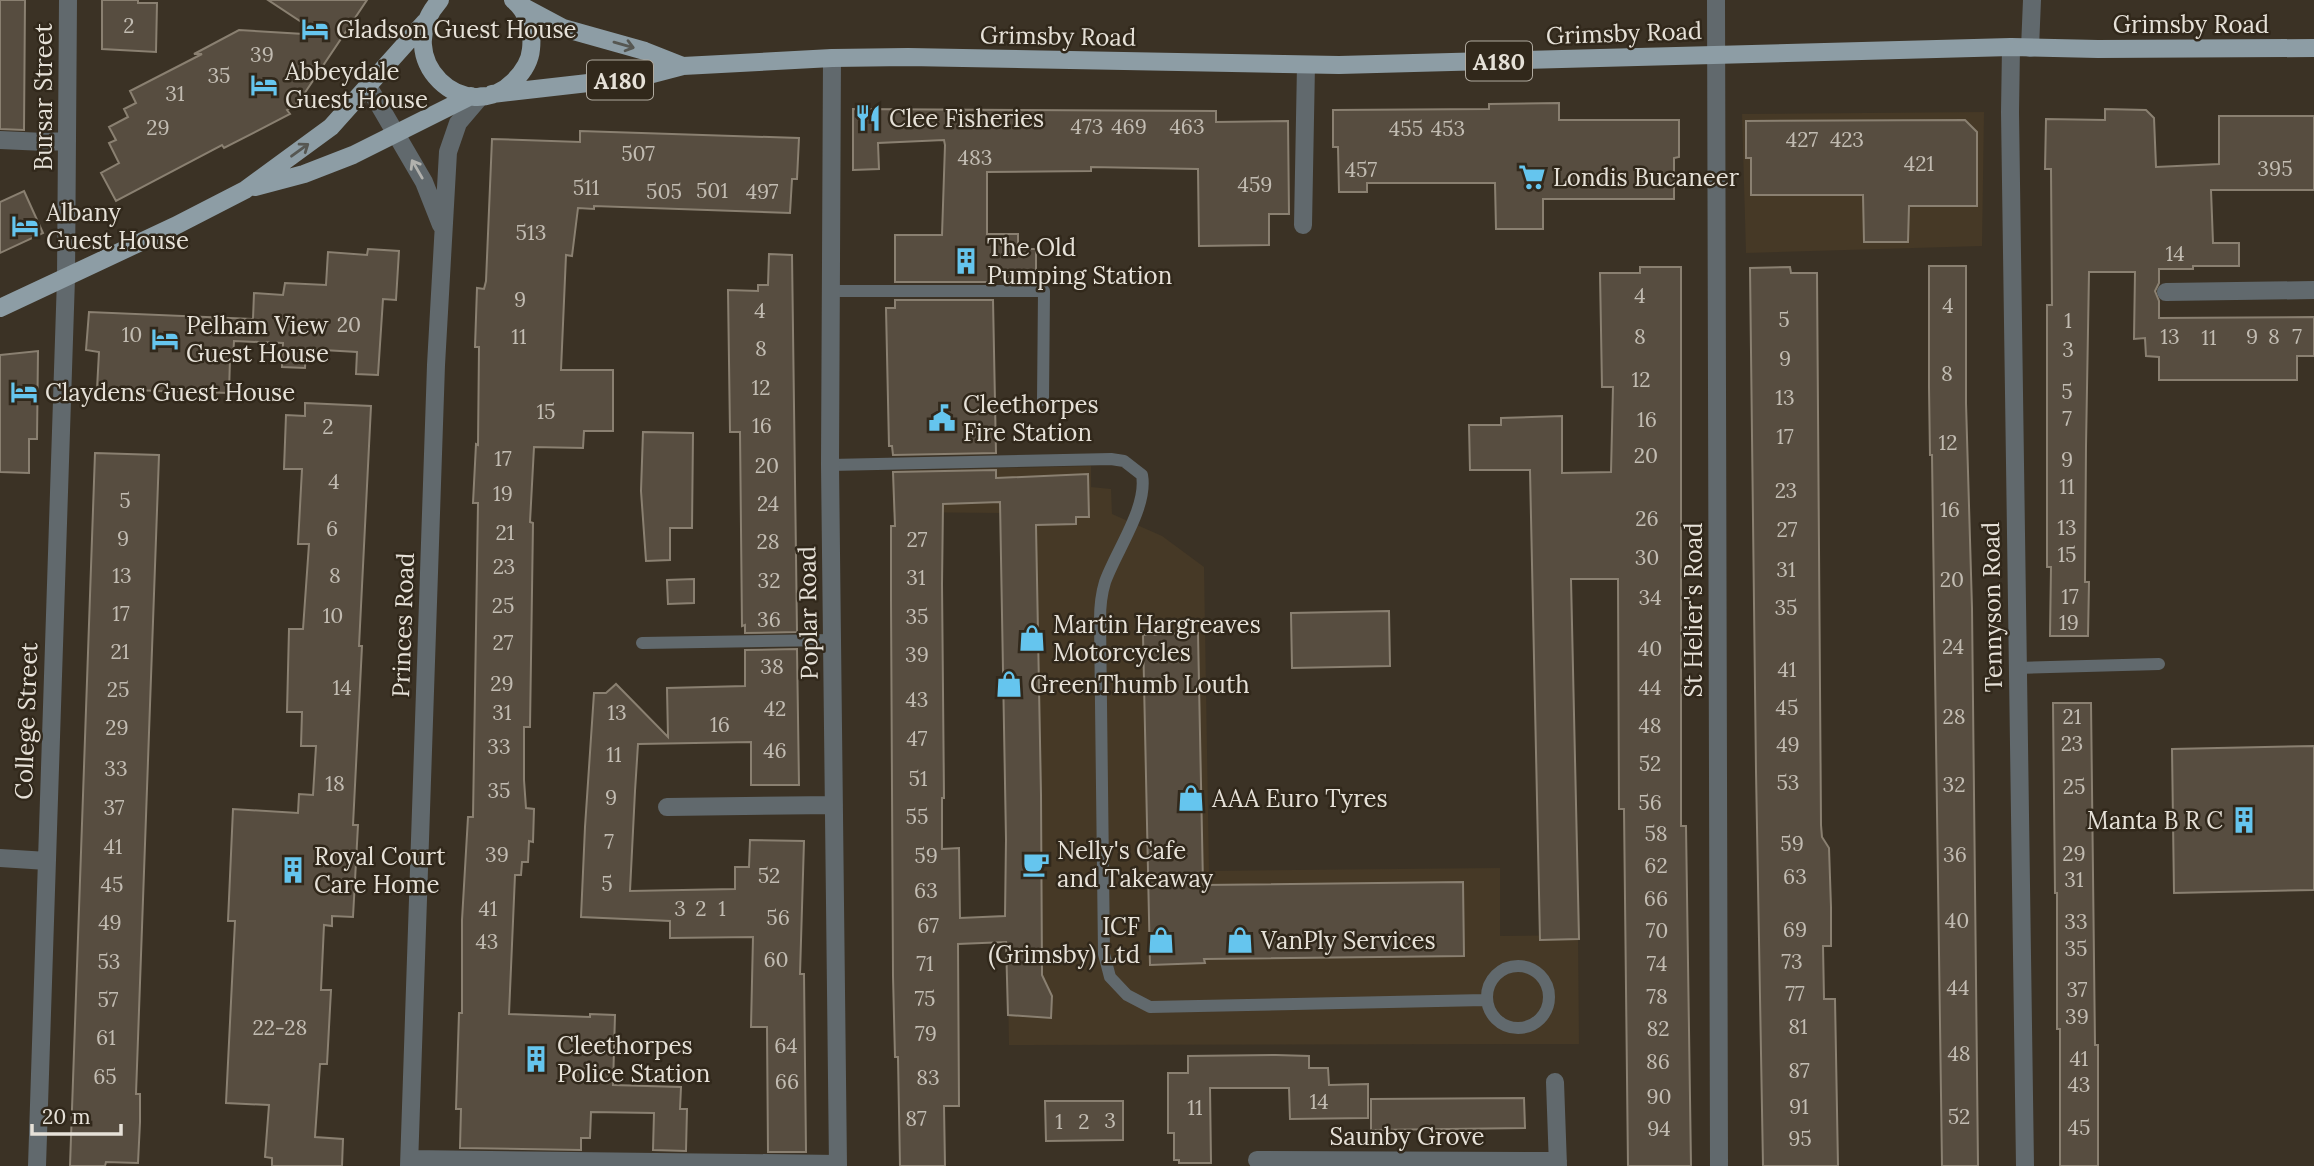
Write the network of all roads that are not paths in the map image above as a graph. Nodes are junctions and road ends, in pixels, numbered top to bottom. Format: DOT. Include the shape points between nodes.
graph roads {
  1 [pos="68,0"];
  2 [pos="440,0"];
  3 [pos="1716,0"];
  4 [pos="2032,0"];
  5 [pos="515,1"];
  6 [pos="425,22"];
  7 [pos="2011,47"];
  8 [pos="2030,48"];
  9 [pos="2314,48"];
  10 [pos="1717,55"];
  11 [pos="832,58"];
  12 [pos="1306,65"];
  13 [pos="683,66"];
  14 [pos="368,86"];
  15 [pos="481,96"];
  16 [pos="396,133"];
  17 [pos="0,140"];
  18 [pos="67,141"];
  19 [pos="245,190"];
  20 [pos="1303,225"];
  21 [pos="443,232"];
  22 [pos="66,278"];
  23 [pos="831,290"];
  24 [pos="2314,290"];
  25 [pos="2166,292"];
  26 [pos="0,308"];
  27 [pos="1043,400"];
  28 [pos="830,465"];
  29 [pos="833,640"];
  30 [pos="642,643"];
  31 [pos="2159,664"];
  32 [pos="2017,668"];
  33 [pos="834,805"];
  34 [pos="667,807"];
  35 [pos="0,858"];
  36 [pos="47,861"];
  37 [pos="1485,1000"];
  38 [pos="1555,1082"];
  39 [pos="1257,1160"];
  40 [pos="410,1162"];
  41 [pos="1558,1163"];
  42 [pos="838,1165"];
  43 [pos="37,1166"];
  44 [pos="1719,1166"];
  45 [pos="2025,1166"];
  1 -- 18 [label="street, Bursar Street"];
  2 -- 6 [label="main road"];
  3 -- 10 [label="street, St Helier's Road"];
  4 -- 8 [label="street"];
  5 -- 13 [label="main road, Grimsby Road / A180, one-way" via="563,28"];
  5 -- 15 [label="main road" via="527,18 530,56 509,86"];
  6 -- 14 [label="main road"];
  6 -- 15 [label="main road" via="422,38 430,70 455,92"];
  7 -- 8 [label="main road, Grimsby Road / A180"];
  7 -- 10 [label="main road, Grimsby Road / A180"];
  7 -- 32 [label="street, Tennyson Road"];
  8 -- 9 [label="main road, Grimsby Road / A180"];
  10 -- 12 [label="main road, Grimsby Road / A180"];
  10 -- 44 [label="street, St Helier's Road"];
  11 -- 12 [label="main road, Grimsby Road / A180"];
  11 -- 13 [label="main road, Grimsby Road / A180"];
  11 -- 23 [label="street, Poplar Road"];
  12 -- 20 [label="street"];
  13 -- 15 [label="main road, Grimsby Road / A180" via="641,77"];
  14 -- 16 [label="street"];
  19 -- 14 [label="main road, one-way" via="331,127"];
  15 -- 16 [label="main road"];
  15 -- 21 [label="street, Princes Road" via="458,123 448,152"];
  16 -- 19 [label="main road" via="304,174"];
  21 -- 16 [label="street, one-way" via="424,182"];
  17 -- 18 [label="street"];
  18 -- 22 [label="street, Bursar Street"];
  19 -- 22 [label="main road"];
  21 -- 40 [label="street, Princes Road"];
  22 -- 26 [label="main road"];
  22 -- 36 [label="street, College Street"];
  23 -- 27 [label="lane" via="1044,291"];
  23 -- 28 [label="street, Poplar Road"];
  24 -- 25 [label="street"];
  28 -- 29 [label="street, Poplar Road"];
  28 -- 37 [label="lane" via="1111,459 1124,461 1142,475 1143,496 1106,580 1100,620 1104,954 1110,976 1127,995 1150,1007"];
  29 -- 30 [label="lane"];
  29 -- 33 [label="street, Poplar Road"];
  31 -- 32 [label="lane"];
  32 -- 45 [label="street, Tennyson Road"];
  33 -- 34 [label="street"];
  33 -- 42 [label="street, Poplar Road"];
  35 -- 36 [label="street"];
  36 -- 43 [label="street, College Street"];
  37 -- 37 [label="lane" via="1491,978 1509,965 1532,967 1547,983 1550,1005 1537,1024 1515,1029 1495,1020"];
  38 -- 41 [label="street, Saunby Grove"];
  39 -- 41 [label="street, Saunby Grove"];
  40 -- 42 [label="street"];
}
